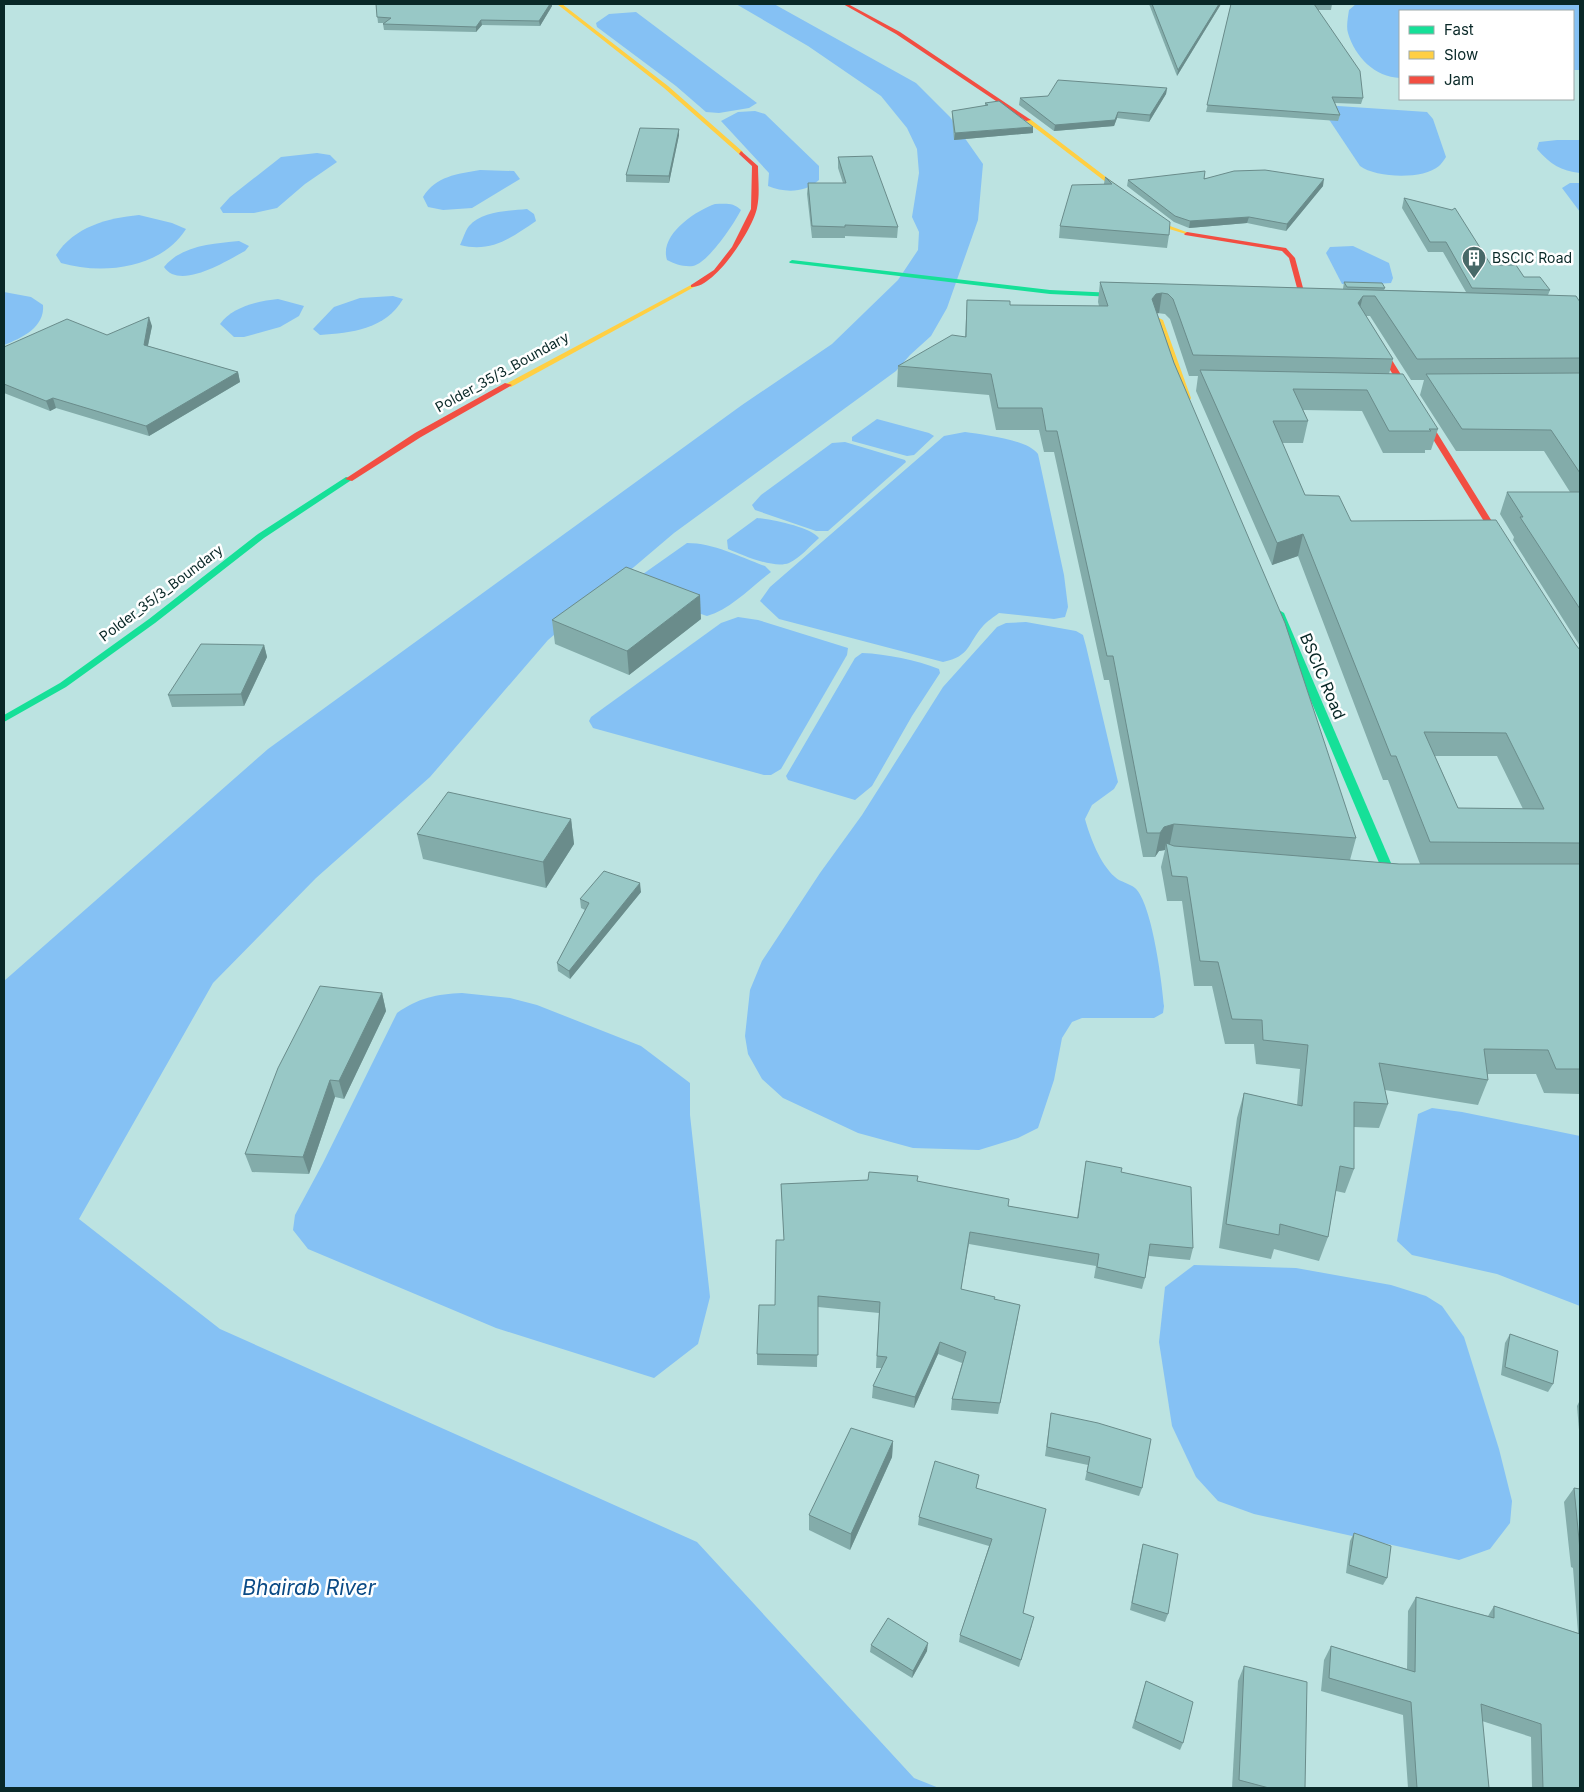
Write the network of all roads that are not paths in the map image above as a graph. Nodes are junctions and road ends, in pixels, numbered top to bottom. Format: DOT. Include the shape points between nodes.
graph roads {
  1 [pos="559,4"];
  2 [pos="845,4"];
  3 [pos="792,262"];
  4 [pos="1150,296"];
  5 [pos="1304,299"];
  6 [pos="1159,320"];
  7 [pos="1369,330"];
  8 [pos="1399,388"];
  9 [pos="1423,388"];
  10 [pos="1192,411"];
  11 [pos="1516,565"];
  12 [pos="1274,603"];
  13 [pos="4,720"];
  14 [pos="1391,877"];
  1 -- 13 [label="street, Polder_35/3_Boundary" via="666,87 755,166 754,210 735,247 716,271 682,294 418,435 261,536 70,680"];
  2 -- 5 [label="street" via="898,33 1005,103 1168,227 1186,234 1284,249 1292,258"];
  3 -- 4 [label="street" via="1014,288"];
  6 -- 10 [label="street" via="1186,383"];
  7 -- 8 [label="street"];
  8 -- 9 [label="street"];
  8 -- 11 [label="street"];
  12 -- 14 [label="street, BSCIC Road"];
}
